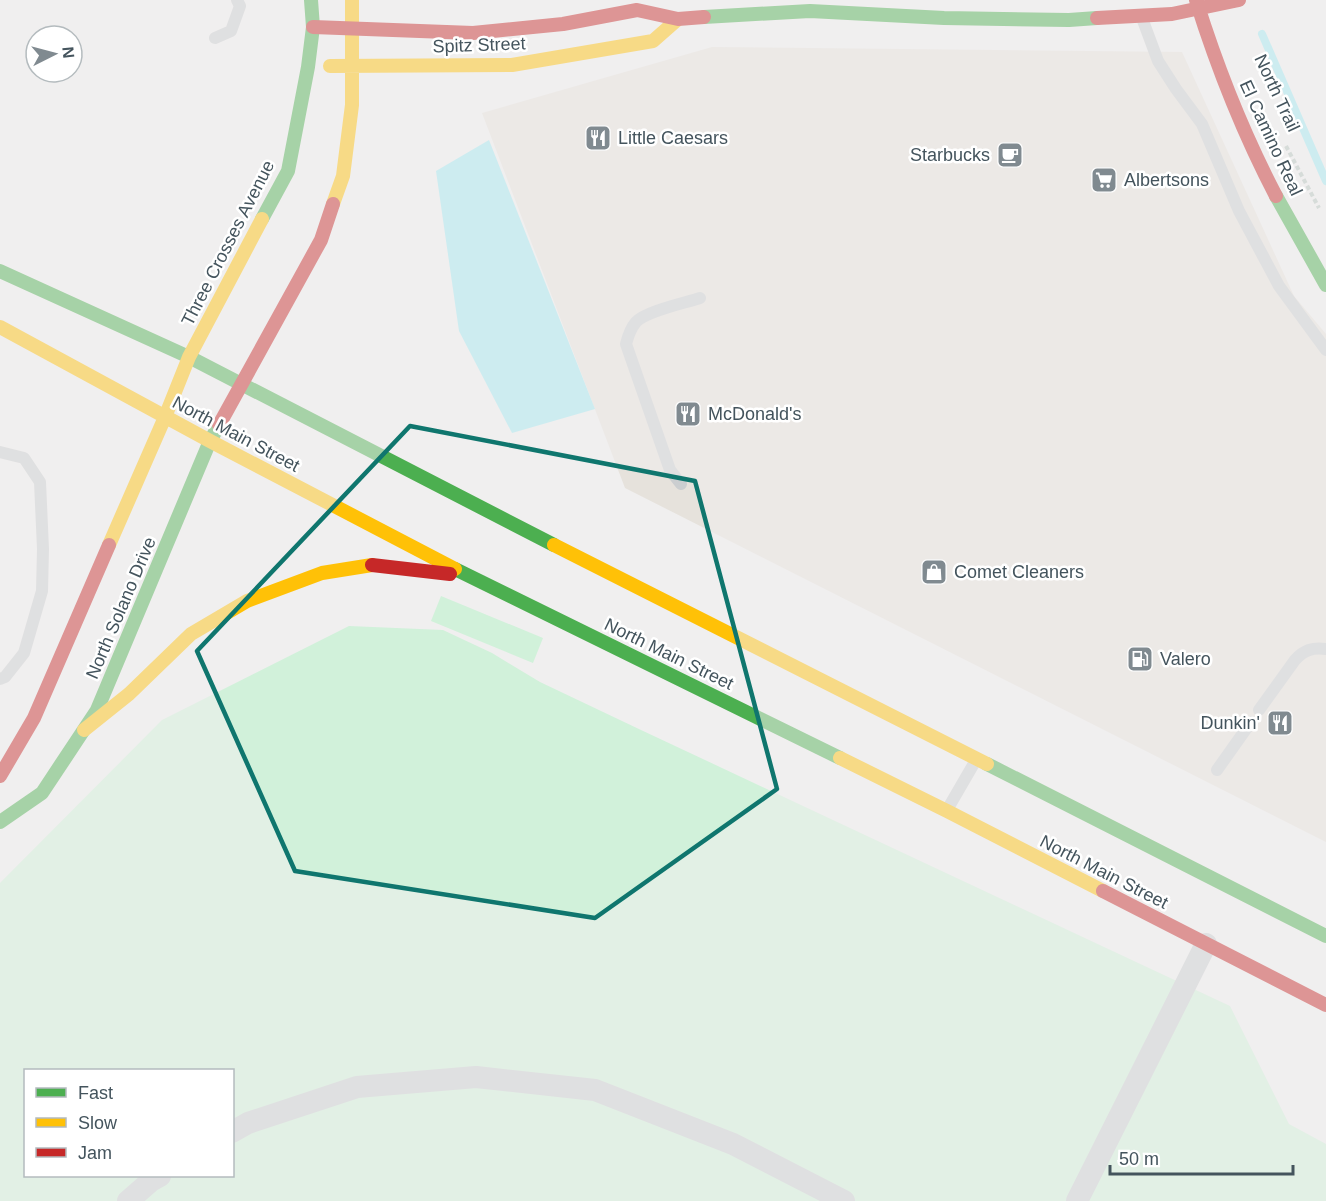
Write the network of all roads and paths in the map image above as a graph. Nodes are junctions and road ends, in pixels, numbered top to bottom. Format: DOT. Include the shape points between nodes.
graph roads {
  1 [pos="237,0"];
  2 [pos="311,0"];
  3 [pos="352,0"];
  4 [pos="1239,0"];
  5 [pos="1198,4"];
  6 [pos="808,5"];
  7 [pos="1142,17"];
  8 [pos="678,19"];
  9 [pos="313,27"];
  10 [pos="352,28"];
  11 [pos="215,38"];
  12 [pos="353,66"];
  13 [pos="308,67"];
  14 [pos="1282,139"];
  15 [pos="1321,212"];
  16 [pos="0,271"];
  17 [pos="1326,285"];
  18 [pos="700,298"];
  19 [pos="0,327"];
  20 [pos="1326,350"];
  21 [pos="189,357"];
  22 [pos="241,384"];
  23 [pos="165,417"];
  24 [pos="210,441"];
  25 [pos="0,452"];
  26 [pos="681,484"];
  27 [pos="467,575"];
  28 [pos="1326,649"];
  29 [pos="0,679"];
  30 [pos="1259,710"];
  31 [pos="1251,722"];
  32 [pos="84,730"];
  33 [pos="976,759"];
  34 [pos="1217,770"];
  35 [pos="0,776"];
  36 [pos="947,811"];
  37 [pos="0,822"];
  38 [pos="1326,936"];
  39 [pos="1206,944"];
  40 [pos="1326,1005"];
  41 [pos="234,1131"];
  42 [pos="158,1177"];
  43 [pos="128,1201"];
  44 [pos="844,1201"];
  45 [pos="1077,1201"];
  1 -- 11 [label="lane" via="240,6 231,32"];
  2 -- 9 [label="main road, Three Crosses Avenue"];
  3 -- 10 [label="main road"];
  4 -- 5 [label="main road, Spitz Street"];
  5 -- 7 [label="main road, Spitz Street" via="1172,14"];
  5 -- 17 [label="main road, El Camino Real" via="1212,50 1254,152"];
  6 -- 7 [label="main road, Spitz Street" via="944,18"];
  6 -- 8 [label="main road, Spitz Street"];
  7 -- 20 [label="lane" via="1158,61 1202,124 1239,211 1279,286"];
  8 -- 10 [label="main road, Spitz Street" via="637,10 563,24 473,33"];
  8 -- 12 [label="main road, Spitz Street" via="653,41 512,65"];
  9 -- 10 [label="main road, Spitz Street"];
  9 -- 13 [label="main road, Three Crosses Avenue"];
  10 -- 12 [label="main road"];
  12 -- 13 [label="main road, Spitz Street"];
  12 -- 22 [label="main road" via="343,176 321,240"];
  13 -- 21 [label="main road, Three Crosses Avenue" via="288,171"];
  14 -- 15 [label="path, North Trail"];
  16 -- 21 [label="main road"];
  18 -- 26 [label="lane" via="637,321 626,344 670,470"];
  19 -- 23 [label="main road, North Main Street"];
  21 -- 22 [label="main road"];
  21 -- 23 [label="main road, North Solano Drive"];
  22 -- 24 [label="main road, North Solano Drive"];
  22 -- 33 [label="main road"];
  23 -- 24 [label="main road, North Main Street"];
  23 -- 35 [label="main road, North Solano Drive" via="34,718"];
  24 -- 27 [label="main road, North Main Street"];
  24 -- 32 [label="main road, North Solano Drive" via="97,710"];
  25 -- 29 [label="lane" via="24,458 40,482 43,549 42,591 24,653"];
  27 -- 32 [label="main road" via="372,565 322,573 248,601 191,634 129,694"];
  27 -- 36 [label="main road, North Main Street"];
  28 -- 30 [label="lane" via="1301,654"];
  31 -- 34 [label="lane"];
  32 -- 37 [label="main road, North Solano Drive" via="42,793"];
  33 -- 36 [label="lane"];
  33 -- 38 [label="main road"];
  36 -- 39 [label="main road, North Main Street"];
  39 -- 40 [label="main road, North Main Street"];
  39 -- 45 [label="street"];
  41 -- 44 [label="street" via="357,1087 476,1077 595,1090 733,1144"];
  42 -- 43 [label="street"];
}
